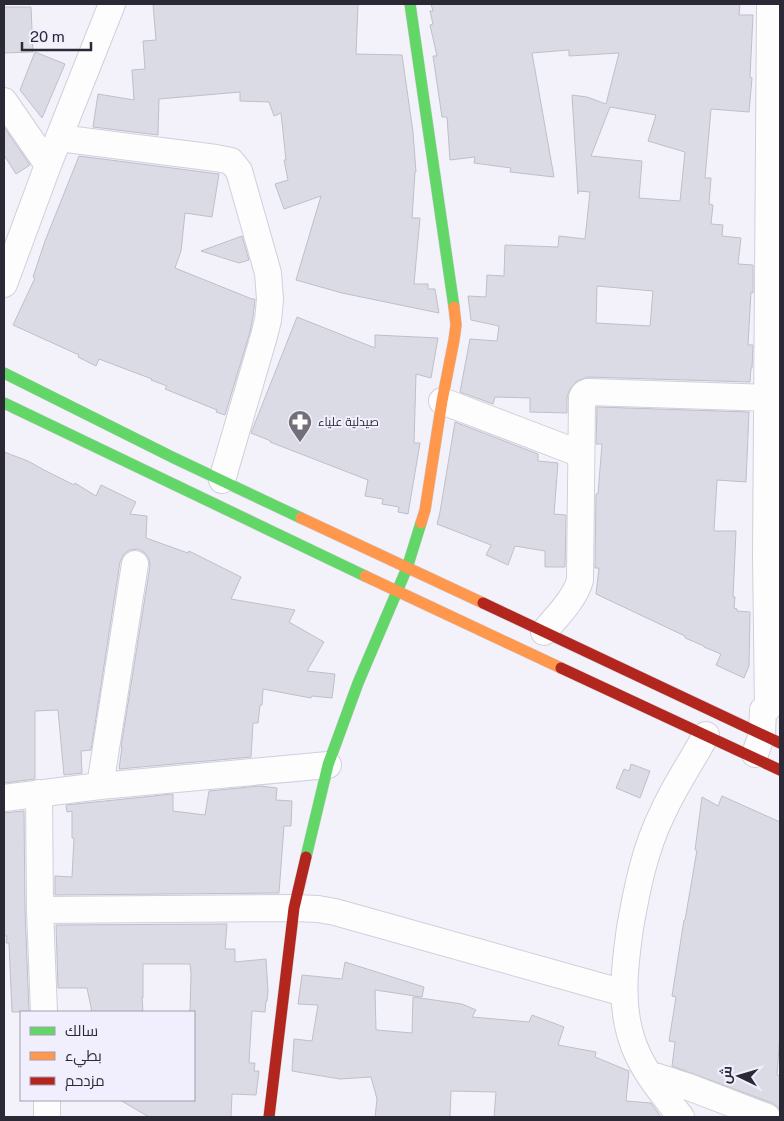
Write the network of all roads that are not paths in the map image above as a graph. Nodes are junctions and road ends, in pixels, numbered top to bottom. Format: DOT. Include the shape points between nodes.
graph roads {
  1 [pos="112,4"];
  2 [pos="410,4"];
  3 [pos="770,4"];
  4 [pos="4,101"];
  5 [pos="59,138"];
  6 [pos="48,165"];
  7 [pos="774,272"];
  8 [pos="4,284"];
  9 [pos="4,373"];
  10 [pos="768,398"];
  11 [pos="442,401"];
  12 [pos="4,402"];
  13 [pos="581,454"];
  14 [pos="222,480"];
  15 [pos="135,564"];
  16 [pos="407,568"];
  17 [pos="396,592"];
  18 [pos="544,632"];
  19 [pos="706,736"];
  20 [pos="771,739"];
  21 [pos="754,759"];
  22 [pos="328,765"];
  23 [pos="780,770"];
  24 [pos="100,786"];
  25 [pos="39,793"];
  26 [pos="4,798"];
  27 [pos="294,908"];
  28 [pos="40,910"];
  29 [pos="624,992"];
  30 [pos="44,1011"];
  31 [pos="649,1074"];
  32 [pos="47,1101"];
  33 [pos="47,1117"];
  34 [pos="269,1117"];
  35 [pos="681,1117"];
  36 [pos="767,1117"];
  1 -- 5 [label="street"];
  2 -- 11 [label="main road" via="456,325"];
  3 -- 7 [label="street"];
  4 -- 6 [label="street"];
  5 -- 6 [label="street"];
  5 -- 14 [label="street" via="216,158 231,161 239,171 268,273 270,299 264,336"];
  6 -- 8 [label="street"];
  7 -- 10 [label="street"];
  9 -- 14 [label="main road"];
  10 -- 13 [label="street" via="588,392 582,397"];
  10 -- 20 [label="street" via="768,708 763,710"];
  11 -- 13 [label="street"];
  11 -- 16 [label="main road" via="425,510"];
  12 -- 17 [label="main road"];
  13 -- 18 [label="street" via="580,580 578,589"];
  14 -- 16 [label="main road"];
  15 -- 24 [label="street"];
  16 -- 17 [label="main road"];
  16 -- 18 [label="main road"];
  17 -- 19 [label="main road"];
  17 -- 22 [label="main road"];
  18 -- 20 [label="main road"];
  19 -- 21 [label="main road"];
  19 -- 29 [label="street" via="663,810 646,855 636,893"];
  20 -- 21 [label="street"];
  21 -- 23 [label="main road"];
  22 -- 24 [label="street"];
  22 -- 27 [label="main road"];
  24 -- 25 [label="street"];
  25 -- 26 [label="street"];
  25 -- 28 [label="street"];
  27 -- 28 [label="street"];
  27 -- 29 [label="street" via="336,912"];
  27 -- 34 [label="main road"];
  28 -- 30 [label="street"];
  29 -- 31 [label="street" via="631,1038"];
  31 -- 35 [label="street"];
  31 -- 36 [label="street"];
  32 -- 33 [label="street"];
}
